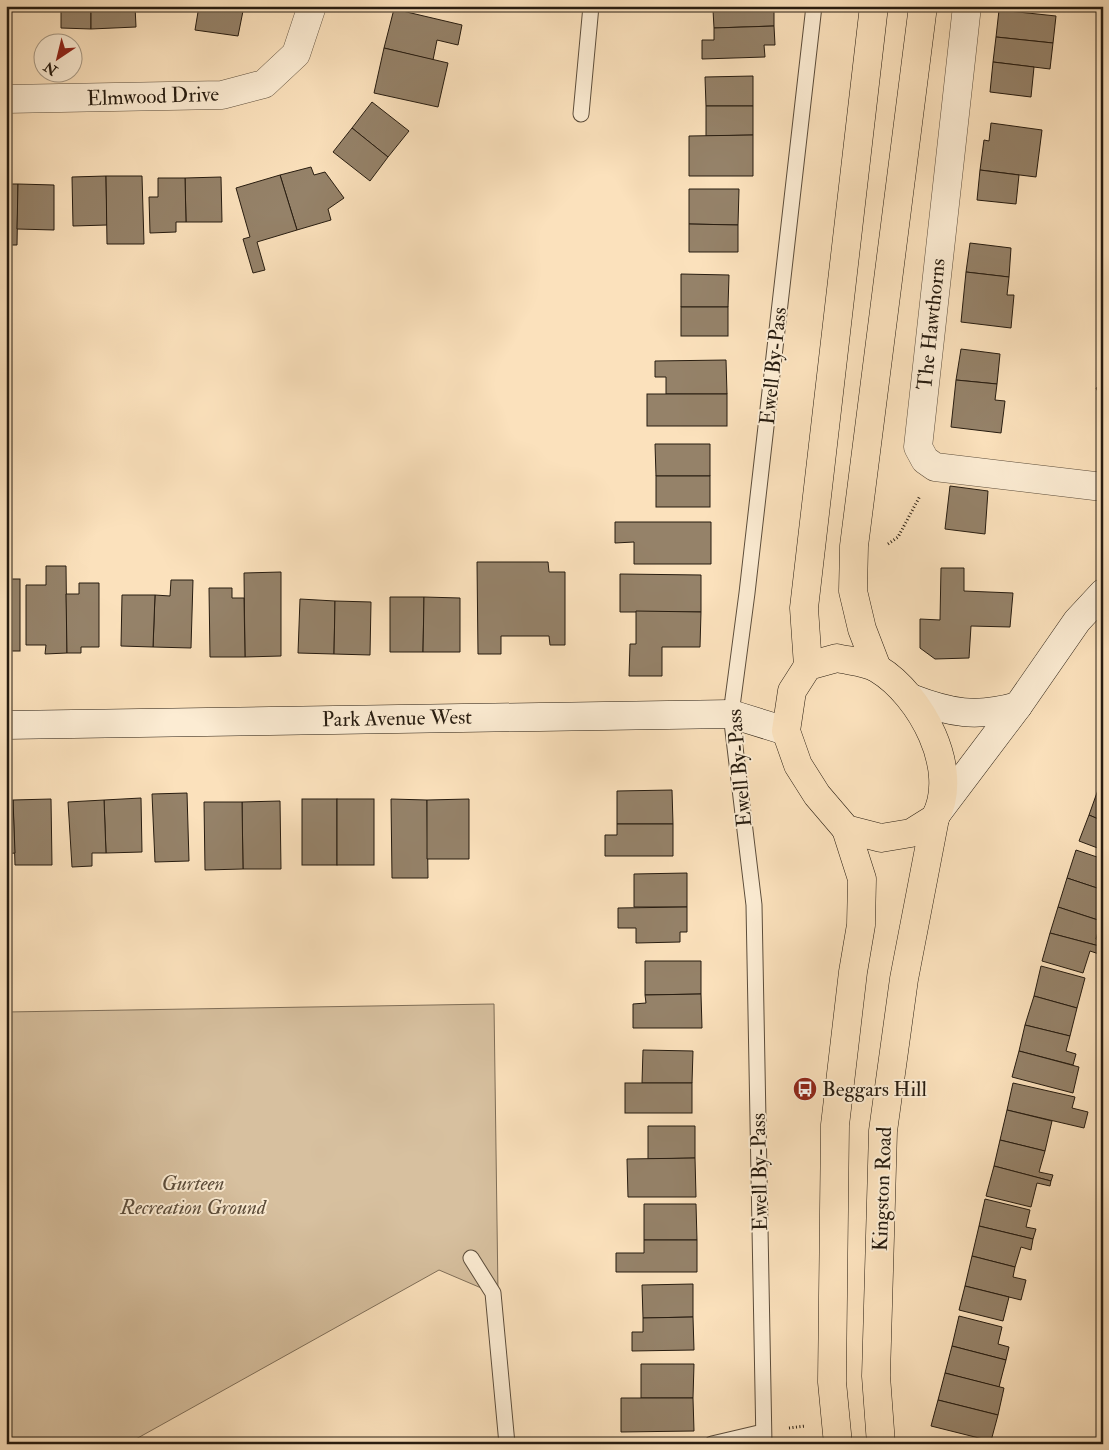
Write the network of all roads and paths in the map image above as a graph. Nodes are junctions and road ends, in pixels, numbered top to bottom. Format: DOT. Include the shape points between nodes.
graph roads {
  1 [pos="312,6"];
  2 [pos="592,6"];
  3 [pos="814,6"];
  4 [pos="874,6"];
  5 [pos="923,6"];
  6 [pos="967,6"];
  7 [pos="6,99"];
  8 [pos="581,114"];
  9 [pos="935,467"];
  10 [pos="1103,487"];
  11 [pos="854,551"];
  12 [pos="1103,593"];
  13 [pos="808,666"];
  14 [pos="878,668"];
  15 [pos="911,698"];
  16 [pos="1018,706"];
  17 [pos="730,714"];
  18 [pos="6,725"];
  19 [pos="786,732"];
  20 [pos="937,815"];
  21 [pos="846,829"];
  22 [pos="471,1258"];
  23 [pos="837,1432"];
  24 [pos="764,1438"];
  25 [pos="508,1444"];
  26 [pos="712,1444"];
  27 [pos="881,1444"];
  1 -- 7 [label="street, Elmwood Drive" via="296,54 264,84 222,95"];
  2 -- 8 [label="lane"];
  3 -- 17 [label="lane, Ewell By-Pass" via="747,593"];
  4 -- 13 [label="highway" via="804,608"];
  5 -- 11 [label="highway"];
  6 -- 9 [label="street, The Hawthorns" via="918,447 925,460"];
  9 -- 10 [label="street"];
  9 -- 11 [label="path" via="898,537 886,545"];
  11 -- 14 [label="highway" via="853,591 862,629"];
  12 -- 16 [label="street, Kingston Road" via="1077,621"];
  13 -- 14 [label="highway" via="837,658"];
  13 -- 19 [label="highway" via="792,691"];
  14 -- 15 [label="highway"];
  15 -- 16 [label="street" via="967,714 994,713"];
  15 -- 20 [label="highway" via="928,724 940,760 945,786"];
  16 -- 20 [label="street, Kingston Road"];
  17 -- 18 [label="street, Park Avenue West"];
  17 -- 19 [label="street, Park Avenue West"];
  17 -- 24 [label="lane, Ewell By-Pass" via="754,905"];
  19 -- 21 [label="highway" via="798,765 817,795"];
  20 -- 21 [label="highway" via="911,833 881,838"];
  20 -- 27 [label="highway, Kingston Road" via="904,979 883,1131 876,1376"];
  21 -- 23 [label="highway" via="862,878 861,925 835,1125 832,1382"];
  22 -- 25 [label="lane" via="493,1293"];
  23 -- 24 [label="path"];
  24 -- 26 [label="lane"];
}
